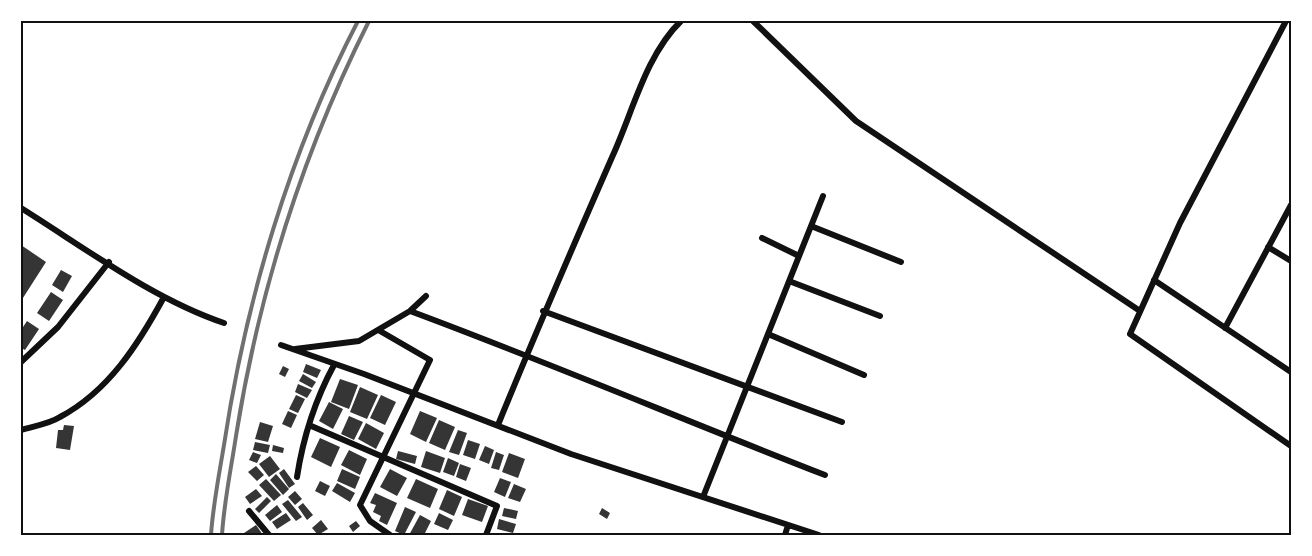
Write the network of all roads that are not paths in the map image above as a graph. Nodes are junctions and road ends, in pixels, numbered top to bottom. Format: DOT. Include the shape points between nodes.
graph roads {
  1 [pos="681,21"];
  2 [pos="753,21"];
  3 [pos="1286,21"];
  4 [pos="823,196"];
  5 [pos="1291,205"];
  6 [pos="21,208"];
  7 [pos="811,226"];
  8 [pos="762,238"];
  9 [pos="1268,247"];
  10 [pos="799,256"];
  11 [pos="1291,261"];
  12 [pos="109,262"];
  13 [pos="901,262"];
  14 [pos="789,280"];
  15 [pos="1154,280"];
  16 [pos="426,296"];
  17 [pos="164,297"];
  18 [pos="410,311"];
  19 [pos="543,311"];
  20 [pos="1140,311"];
  21 [pos="880,316"];
  22 [pos="224,323"];
  23 [pos="1225,328"];
  24 [pos="380,331"];
  25 [pos="768,333"];
  26 [pos="281,345"];
  27 [pos="291,350"];
  28 [pos="527,354"];
  29 [pos="21,362"];
  30 [pos="334,365"];
  31 [pos="1291,372"];
  32 [pos="864,375"];
  33 [pos="747,386"];
  34 [pos="415,393"];
  35 [pos="842,422"];
  36 [pos="309,425"];
  37 [pos="498,425"];
  38 [pos="21,430"];
  39 [pos="727,437"];
  40 [pos="1291,446"];
  41 [pos="382,458"];
  42 [pos="825,475"];
  43 [pos="297,477"];
  44 [pos="703,497"];
  45 [pos="249,511"];
  46 [pos="788,525"];
  47 [pos="269,535"];
  48 [pos="390,535"];
  49 [pos="486,535"];
  50 [pos="785,535"];
  51 [pos="819,535"];
  1 -- 19 [label="street" via="669,33 644,81"];
  2 -- 20 [label="street" via="856,121"];
  3 -- 15 [label="street"];
  4 -- 7 [label="street"];
  5 -- 9 [label="street"];
  6 -- 12 [label="street"];
  7 -- 10 [label="street"];
  7 -- 13 [label="street"];
  8 -- 10 [label="street"];
  9 -- 11 [label="street"];
  9 -- 23 [label="street"];
  10 -- 14 [label="street"];
  12 -- 17 [label="street"];
  12 -- 29 [label="street" via="58,327"];
  14 -- 21 [label="street"];
  14 -- 25 [label="street"];
  15 -- 20 [label="street"];
  15 -- 23 [label="street"];
  16 -- 18 [label="street"];
  17 -- 22 [label="street"];
  17 -- 38 [label="street" via="144,334 101,389 60,418"];
  18 -- 24 [label="street"];
  18 -- 28 [label="street"];
  19 -- 28 [label="street"];
  19 -- 33 [label="street"];
  20 -- 40 [label="street" via="1130,334"];
  23 -- 31 [label="street"];
  24 -- 27 [label="street" via="359,341"];
  24 -- 34 [label="street" via="430,360"];
  25 -- 32 [label="street"];
  25 -- 33 [label="street"];
  26 -- 27 [label="street"];
  27 -- 30 [label="street"];
  28 -- 37 [label="street"];
  28 -- 39 [label="street"];
  30 -- 34 [label="street"];
  30 -- 36 [label="street"];
  33 -- 35 [label="street"];
  33 -- 39 [label="street"];
  34 -- 37 [label="street"];
  34 -- 41 [label="street"];
  36 -- 41 [label="street"];
  36 -- 43 [label="street"];
  37 -- 44 [label="street" via="571,454"];
  39 -- 42 [label="street"];
  39 -- 44 [label="street"];
  41 -- 48 [label="street" via="360,505 370,521"];
  41 -- 49 [label="street" via="498,506"];
  44 -- 46 [label="street"];
  45 -- 47 [label="street"];
  46 -- 50 [label="street"];
  46 -- 51 [label="street"];
}
